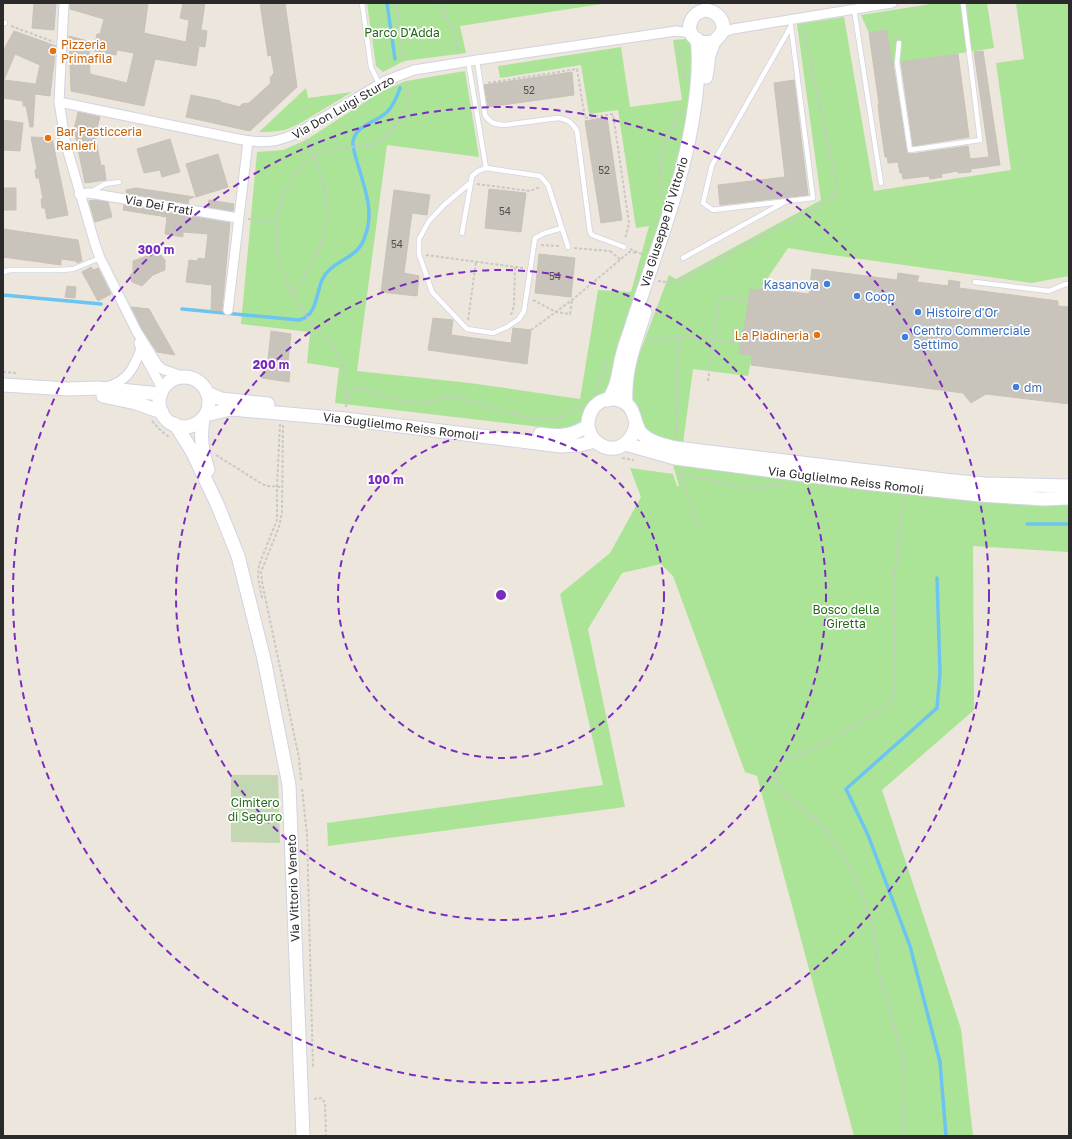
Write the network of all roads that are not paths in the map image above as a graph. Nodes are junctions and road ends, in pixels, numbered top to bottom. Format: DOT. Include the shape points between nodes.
graph roads {
  1 [pos="64,3"];
  2 [pos="362,3"];
  3 [pos="892,3"];
  4 [pos="963,3"];
  5 [pos="703,7"];
  6 [pos="854,9"];
  7 [pos="791,23"];
  8 [pos="721,24"];
  9 [pos="693,31"];
  10 [pos="899,43"];
  11 [pos="468,61"];
  12 [pos="379,84"];
  13 [pos="59,102"];
  14 [pos="248,141"];
  15 [pos="486,168"];
  16 [pos="119,182"];
  17 [pos="470,183"];
  18 [pos="881,184"];
  19 [pos="89,193"];
  20 [pos="79,194"];
  21 [pos="786,201"];
  22 [pos="238,218"];
  23 [pos="562,228"];
  24 [pos="462,233"];
  25 [pos="568,247"];
  26 [pos="623,249"];
  27 [pos="100,258"];
  28 [pos="683,258"];
  29 [pos="3,272"];
  30 [pos="975,282"];
  31 [pos="1069,284"];
  32 [pos="228,310"];
  33 [pos="137,332"];
  34 [pos="141,349"];
  35 [pos="184,377"];
  36 [pos="3,385"];
  37 [pos="98,388"];
  38 [pos="68,389"];
  39 [pos="162,392"];
  40 [pos="207,393"];
  41 [pos="608,400"];
  42 [pos="626,404"];
  43 [pos="162,412"];
  44 [pos="204,417"];
  45 [pos="636,423"];
  46 [pos="174,424"];
  47 [pos="588,426"];
  48 [pos="596,441"];
  49 [pos="625,444"];
  50 [pos="675,457"];
  51 [pos="865,483"];
  52 [pos="984,484"];
  53 [pos="1069,486"];
  54 [pos="1069,492"];
  55 [pos="1069,498"];
  56 [pos="1042,499"];
  57 [pos="218,506"];
  58 [pos="303,1136"];
  1 -- 13 [label="street"];
  2 -- 12 [label="lane" via="371,67"];
  3 -- 6 [label="street"];
  4 -- 10 [label="lane" via="980,140 910,150 897,63"];
  5 -- 8 [label="street" via="711,10"];
  5 -- 9 [label="street" via="693,16"];
  6 -- 7 [label="street" via="801,17"];
  6 -- 18 [label="lane"];
  7 -- 8 [label="street"];
  7 -- 21 [label="lane" via="813,198"];
  7 -- 21 [label="lane" via="712,165 703,203 713,210"];
  8 -- 9 [label="street" via="705,43"];
  8 -- 42 [label="street, Via Giuseppe Di Vittorio" via="709,55 700,128 688,177 630,359 625,387"];
  9 -- 11 [label="street, Via Don Luigi Sturzo" via="676,30"];
  9 -- 41 [label="street, Via Giuseppe Di Vittorio" via="700,56 692,127 663,231 627,338 616,384"];
  11 -- 12 [label="street, Via Don Luigi Sturzo" via="414,70"];
  11 -- 15 [label="lane"];
  11 -- 26 [label="lane" via="480,84 485,115 489,121 504,125 558,118 566,119 572,124 577,131 590,232"];
  12 -- 14 [label="street, Via Don Luigi Sturzo" via="287,138 262,143"];
  13 -- 14 [label="street, Via Don Luigi Sturzo"];
  13 -- 20 [label="street" via="66,146"];
  14 -- 22 [label="street"];
  15 -- 17 [label="lane" via="472,176"];
  15 -- 23 [label="lane" via="540,176 548,185"];
  16 -- 19 [label="lane" via="105,184"];
  17 -- 23 [label="lane" via="444,204 429,221 420,239 419,254 432,292 467,329 493,333 519,319 527,297 535,238"];
  17 -- 24 [label="lane"];
  19 -- 20 [label="street, Via Dei Frati"];
  19 -- 22 [label="street, Via Dei Frati"];
  20 -- 27 [label="street"];
  21 -- 28 [label="lane"];
  22 -- 32 [label="street"];
  23 -- 25 [label="lane"];
  27 -- 29 [label="lane" via="73,269"];
  27 -- 33 [label="street"];
  30 -- 31 [label="lane" via="1049,291"];
  33 -- 34 [label="street"];
  33 -- 35 [label="street" via="162,369"];
  34 -- 37 [label="street" via="135,365 124,379 114,385"];
  34 -- 39 [label="street"];
  35 -- 39 [label="street" via="171,381"];
  35 -- 40 [label="street" via="197,381"];
  36 -- 38 [label="street"];
  37 -- 38 [label="street"];
  37 -- 39 [label="street"];
  38 -- 43 [label="street" via="136,403"];
  39 -- 43 [label="street"];
  40 -- 44 [label="street" via="209,402"];
  40 -- 47 [label="street, Via Guglielmo Reiss Romoli" via="222,399 554,436 577,432"];
  41 -- 42 [label="street"];
  41 -- 47 [label="street" via="601,402 590,412"];
  42 -- 45 [label="street" via="635,416"];
  43 -- 46 [label="street"];
  44 -- 46 [label="street" via="191,426"];
  44 -- 48 [label="street, Via Guglielmo Reiss Romoli" via="231,409 345,419 561,446"];
  44 -- 57 [label="street" via="201,447"];
  45 -- 49 [label="street" via="635,432"];
  45 -- 50 [label="street, Via Guglielmo Reiss Romoli" via="641,434"];
  46 -- 57 [label="street" via="192,451"];
  47 -- 48 [label="street"];
  48 -- 49 [label="street" via="610,448"];
  49 -- 50 [label="street, Via Guglielmo Reiss Romoli"];
  50 -- 51 [label="street, Via Guglielmo Reiss Romoli"];
  50 -- 52 [label="street, Via Guglielmo Reiss Romoli"];
  51 -- 52 [label="street" via="902,482 977,490"];
  51 -- 56 [label="street, Via Guglielmo Reiss Romoli"];
  52 -- 53 [label="street, Via Guglielmo Reiss Romoli"];
  54 -- 56 [label="street"];
  55 -- 56 [label="street, Via Guglielmo Reiss Romoli"];
  57 -- 58 [label="street, Via Vittorio Veneto" via="238,556 264,659 290,785"];
}
